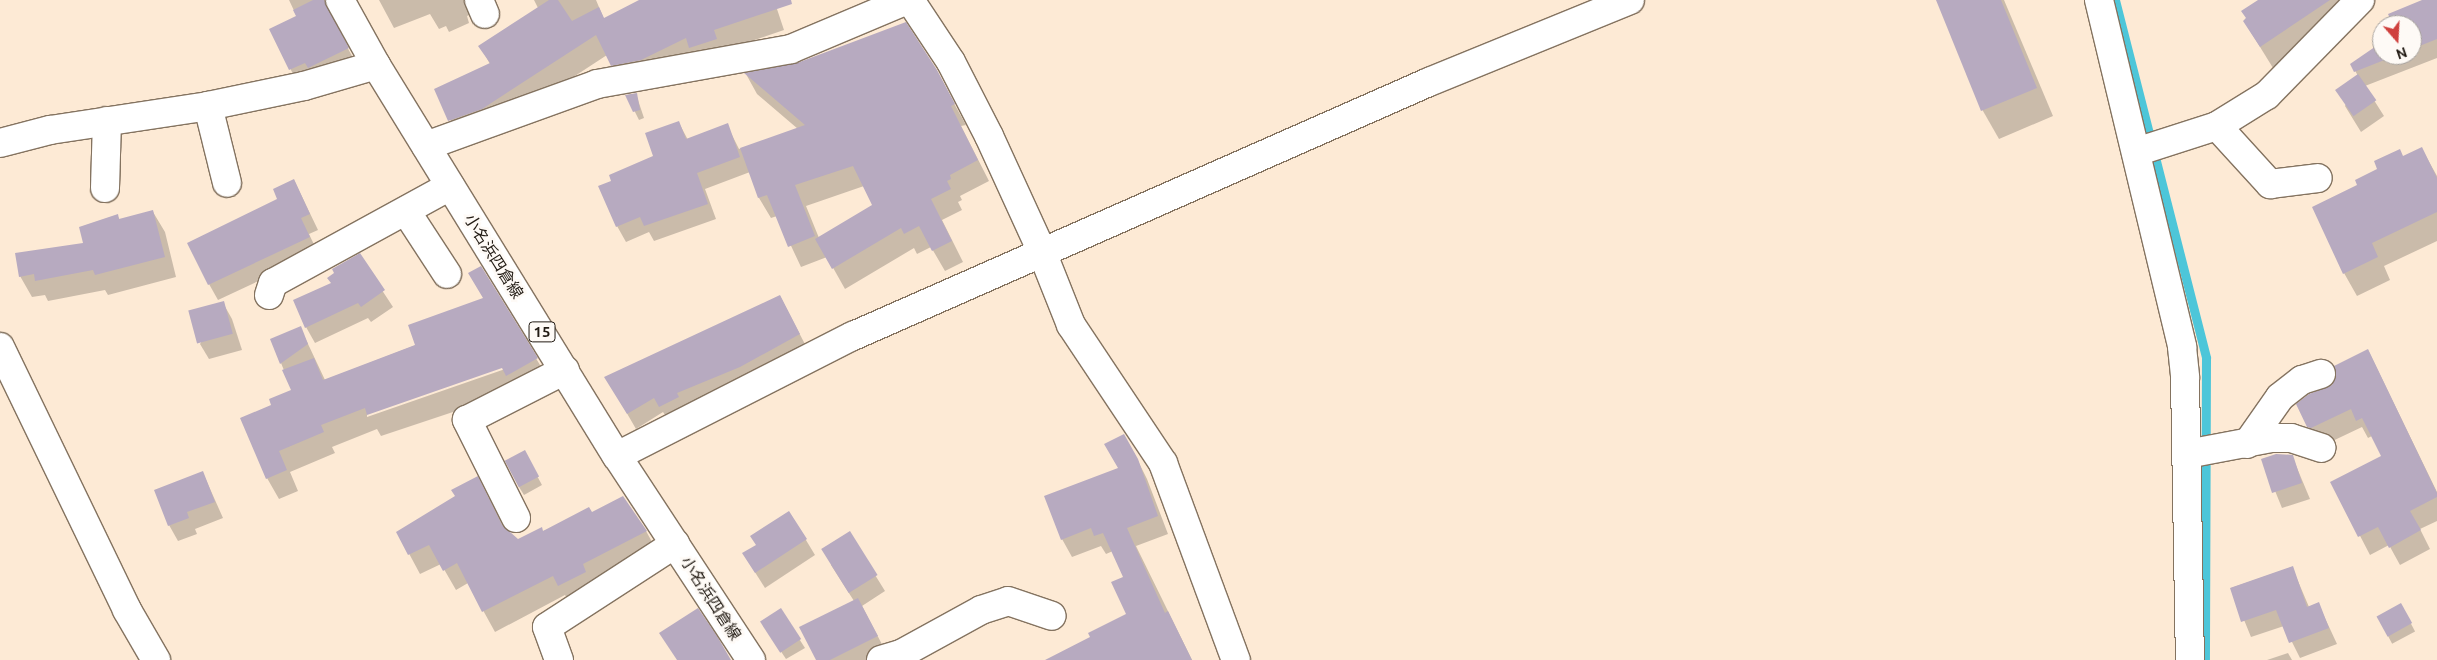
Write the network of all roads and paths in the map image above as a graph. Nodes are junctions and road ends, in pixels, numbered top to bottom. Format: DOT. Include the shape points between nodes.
graph roads {
  1 [pos="909,0"];
  2 [pos="1630,0"];
  3 [pos="2099,0"];
  4 [pos="2360,0"];
  5 [pos="344,1"];
  6 [pos="376,65"];
  7 [pos="208,106"];
  8 [pos="108,121"];
  9 [pos="2217,126"];
  10 [pos="0,142"];
  11 [pos="426,146"];
  12 [pos="2147,149"];
  13 [pos="2318,178"];
  14 [pos="227,184"];
  15 [pos="450,186"];
  16 [pos="105,188"];
  17 [pos="406,211"];
  18 [pos="1042,252"];
  19 [pos="447,274"];
  20 [pos="269,295"];
  21 [pos="0,347"];
  22 [pos="565,370"];
  23 [pos="2321,374"];
  24 [pos="2247,444"];
  25 [pos="2321,448"];
  26 [pos="2201,452"];
  27 [pos="617,456"];
  28 [pos="516,518"];
  29 [pos="675,544"];
  30 [pos="1052,616"];
  31 [pos="156,660"];
  32 [pos="559,660"];
  33 [pos="751,660"];
  34 [pos="881,660"];
  35 [pos="1236,660"];
  36 [pos="2190,660"];
  1 -- 11 [label="street" via="791,49 597,84"];
  1 -- 18 [label="street" via="950,62"];
  2 -- 18 [label="street" via="1429,82"];
  3 -- 12 [label="street"];
  4 -- 9 [label="street" via="2267,95"];
  5 -- 6 [label="street, 小名浜四倉線 / 15"];
  6 -- 7 [label="street" via="304,86"];
  6 -- 11 [label="street, 小名浜四倉線 / 15"];
  7 -- 8 [label="street"];
  7 -- 14 [label="street"];
  8 -- 10 [label="street"];
  8 -- 16 [label="street"];
  9 -- 12 [label="street"];
  9 -- 13 [label="street" via="2270,184"];
  11 -- 15 [label="street, 小名浜四倉線 / 15"];
  12 -- 26 [label="street"];
  15 -- 17 [label="street"];
  15 -- 22 [label="street, 小名浜四倉線 / 15"];
  17 -- 19 [label="street"];
  17 -- 20 [label="street" via="273,282"];
  18 -- 27 [label="street" via="853,336"];
  18 -- 35 [label="street" via="1072,325 1163,463"];
  21 -- 31 [label="street" via="127,610"];
  22 -- 27 [label="street, 小名浜四倉線 / 15"];
  22 -- 28 [label="street" via="467,420"];
  23 -- 24 [label="street" via="2302,380 2280,397"];
  24 -- 25 [label="street" via="2291,438"];
  24 -- 26 [label="street"];
  26 -- 36 [label="street"];
  27 -- 29 [label="street, 小名浜四倉線 / 15"];
  29 -- 32 [label="street" via="547,627"];
  29 -- 33 [label="street, 小名浜四倉線 / 15"];
  30 -- 34 [label="street" via="1008,601 981,610 901,654"];
}
